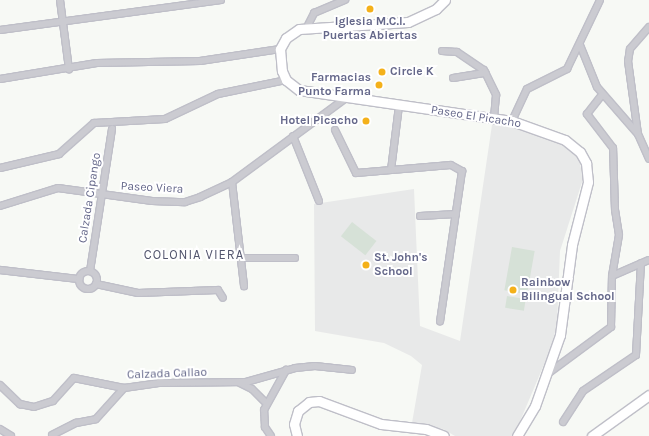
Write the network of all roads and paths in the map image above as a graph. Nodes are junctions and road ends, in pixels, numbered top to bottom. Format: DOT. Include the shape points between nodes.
graph roads {
  1 [pos="60,0"];
  2 [pos="221,0"];
  3 [pos="345,0"];
  4 [pos="445,0"];
  5 [pos="600,0"];
  6 [pos="65,24"];
  7 [pos="307,27"];
  8 [pos="649,27"];
  9 [pos="0,30"];
  10 [pos="580,45"];
  11 [pos="280,49"];
  12 [pos="442,51"];
  13 [pos="68,69"];
  14 [pos="486,73"];
  15 [pos="453,78"];
  16 [pos="0,79"];
  17 [pos="286,80"];
  18 [pos="602,95"];
  19 [pos="346,98"];
  20 [pos="400,106"];
  21 [pos="494,118"];
  22 [pos="512,122"];
  23 [pos="112,129"];
  24 [pos="335,130"];
  25 [pos="638,134"];
  26 [pos="293,136"];
  27 [pos="649,159"];
  28 [pos="0,168"];
  29 [pos="391,170"];
  30 [pos="232,182"];
  31 [pos="102,195"];
  32 [pos="319,201"];
  33 [pos="0,206"];
  34 [pos="456,214"];
  35 [pos="420,216"];
  36 [pos="243,258"];
  37 [pos="295,258"];
  38 [pos="649,260"];
  39 [pos="640,263"];
  40 [pos="0,270"];
  41 [pos="90,271"];
  42 [pos="612,276"];
  43 [pos="79,279"];
  44 [pos="96,284"];
  45 [pos="244,286"];
  46 [pos="223,298"];
  47 [pos="440,321"];
  48 [pos="286,370"];
  49 [pos="352,370"];
  50 [pos="550,372"];
  51 [pos="238,382"];
  52 [pos="0,385"];
  53 [pos="124,388"];
  54 [pos="649,395"];
  55 [pos="266,403"];
  56 [pos="563,422"];
  57 [pos="0,429"];
  58 [pos="52,435"];
  59 [pos="11,436"];
  60 [pos="271,436"];
  61 [pos="297,436"];
  62 [pos="444,436"];
  63 [pos="517,436"];
  64 [pos="592,436"];
  1 -- 6 [label="street"];
  2 -- 6 [label="street"];
  3 -- 7 [label="street" via="314,13"];
  4 -- 7 [label="street" via="436,9 408,22"];
  5 -- 10 [label="street"];
  6 -- 9 [label="street"];
  6 -- 13 [label="street"];
  7 -- 11 [label="street" via="291,33"];
  8 -- 25 [label="street" via="630,49 628,61"];
  10 -- 18 [label="street"];
  10 -- 22 [label="street" via="566,70 527,89"];
  11 -- 13 [label="street" via="200,61 138,60"];
  11 -- 17 [label="street"];
  12 -- 14 [label="street" via="457,52"];
  13 -- 16 [label="street"];
  14 -- 15 [label="street"];
  14 -- 21 [label="street" via="496,95"];
  17 -- 19 [label="street, Paseo El Picacho" via="299,90"];
  17 -- 28 [label="street" via="218,94 165,119 94,123 59,154"];
  18 -- 25 [label="street"];
  18 -- 42 [label="street" via="587,114 613,148 615,210 620,235"];
  19 -- 20 [label="street, Paseo El Picacho"];
  19 -- 26 [label="street, Paseo Viera"];
  20 -- 21 [label="street, Paseo El Picacho"];
  20 -- 29 [label="street"];
  21 -- 22 [label="street, Paseo El Picacho"];
  22 -- 50 [label="street, Paseo El Picacho" via="565,140 586,163 585,198 572,245 560,335"];
  23 -- 31 [label="street, Calzada Cipango"];
  24 -- 29 [label="street" via="356,173"];
  25 -- 27 [label="street"];
  26 -- 30 [label="street, Paseo Viera"];
  26 -- 32 [label="street"];
  29 -- 34 [label="street" via="458,167 462,170"];
  30 -- 31 [label="street, Paseo Viera" via="185,202"];
  30 -- 36 [label="street"];
  31 -- 33 [label="street, Paseo Viera" via="58,188"];
  31 -- 41 [label="street, Calzada Cipango"];
  34 -- 35 [label="street"];
  34 -- 47 [label="street"];
  36 -- 37 [label="street"];
  36 -- 45 [label="street"];
  38 -- 39 [label="street"];
  39 -- 42 [label="street"];
  39 -- 56 [label="street" via="636,355 583,391"];
  40 -- 43 [label="street"];
  41 -- 43 [label="street" via="81,274"];
  41 -- 44 [label="street" via="96,276"];
  42 -- 50 [label="street" via="610,331"];
  43 -- 44 [label="street" via="86,288"];
  44 -- 46 [label="street" via="138,293 218,290"];
  48 -- 49 [label="street, Calzada Callao" via="315,366"];
  48 -- 51 [label="street, Calzada Callao"];
  48 -- 55 [label="street"];
  50 -- 63 [label="street, Paseo El Picacho"];
  51 -- 53 [label="street, Calzada Callao" via="159,383"];
  51 -- 55 [label="street" via="252,389"];
  52 -- 53 [label="street, Calzada Callao" via="20,404 34,407 53,401 71,379"];
  53 -- 58 [label="street" via="96,419 76,423"];
  54 -- 64 [label="street"];
  55 -- 60 [label="street" via="264,420"];
  57 -- 59 [label="street"];
  61 -- 62 [label="street" via="294,424 298,411 309,402 318,401 381,424 426,429"];
}
